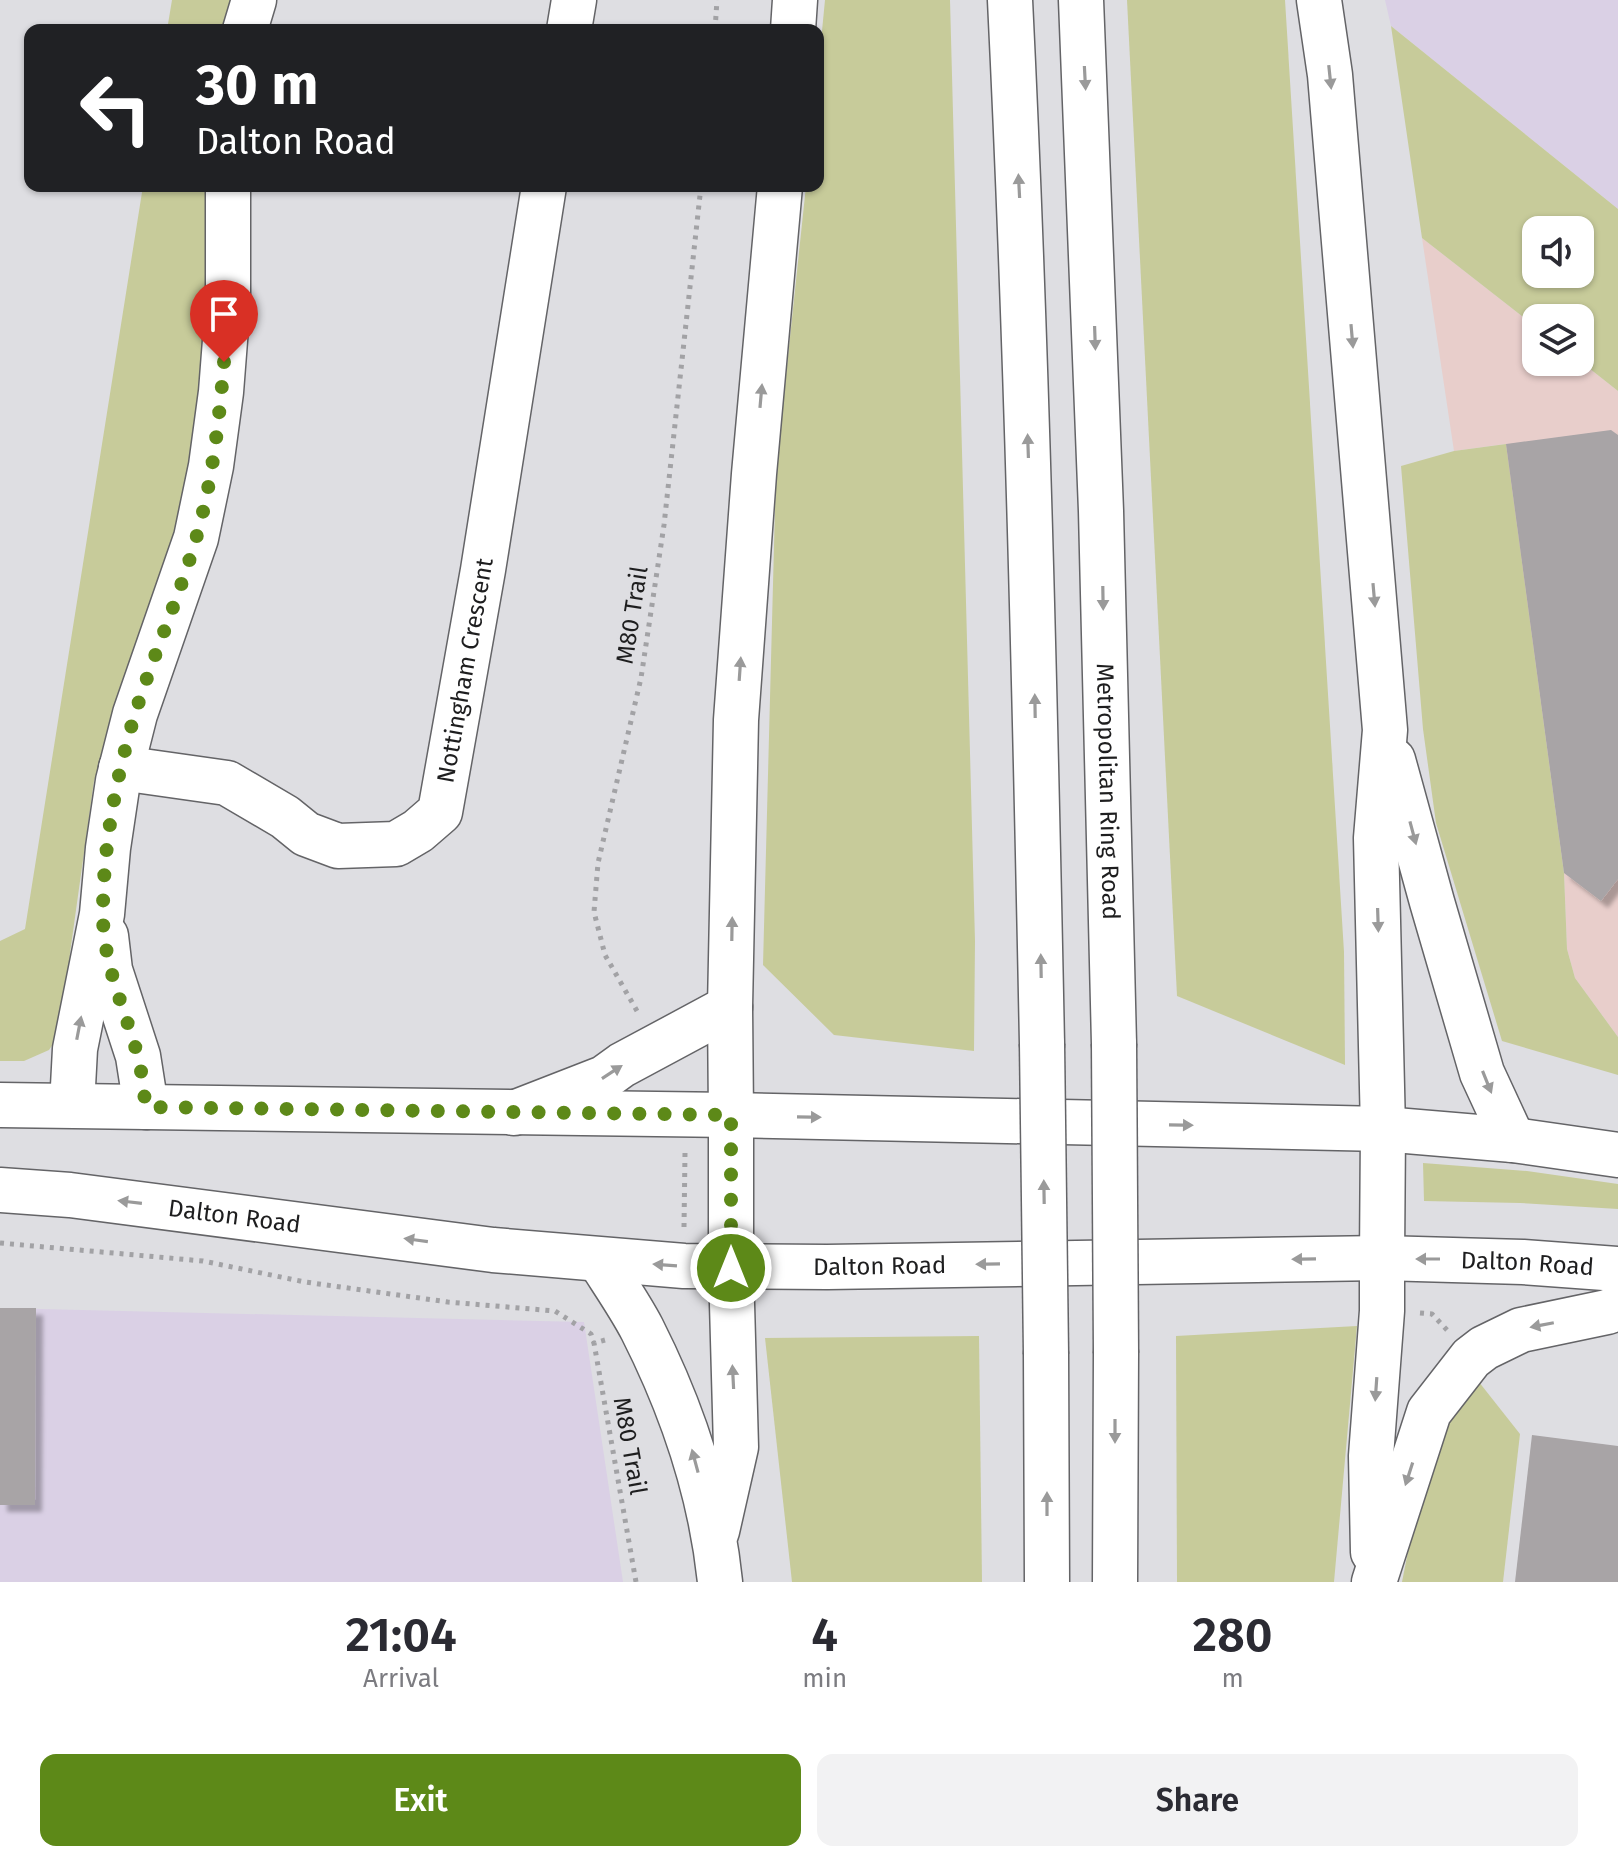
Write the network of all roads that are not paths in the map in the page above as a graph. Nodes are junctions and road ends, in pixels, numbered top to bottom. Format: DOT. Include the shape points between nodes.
graph roads {
  1 [pos="254,0"];
  2 [pos="268,0"];
  3 [pos="574,0"];
  4 [pos="795,0"];
  5 [pos="1010,0"];
  6 [pos="1081,0"];
  7 [pos="1319,0"];
  8 [pos="247,24"];
  9 [pos="267,24"];
  10 [pos="570,24"];
  11 [pos="793,24"];
  12 [pos="228,192"];
  13 [pos="256,192"];
  14 [pos="543,192"];
  15 [pos="779,192"];
  16 [pos="228,302"];
  17 [pos="1385,730"];
  18 [pos="121,768"];
  19 [pos="102,914"];
  20 [pos="730,1007"];
  21 [pos="0,1105"];
  22 [pos="72,1105"];
  23 [pos="146,1107"];
  24 [pos="514,1113"];
  25 [pos="731,1115"];
  26 [pos="1383,1129"];
  27 [pos="1513,1140"];
  28 [pos="1618,1155"];
  29 [pos="0,1190"];
  30 [pos="1382,1258"];
  31 [pos="600,1261"];
  32 [pos="731,1268"];
  33 [pos="1618,1269"];
  34 [pos="1618,1308"];
  35 [pos="715,1537"];
  36 [pos="720,1582"];
  37 [pos="1047,1582"];
  38 [pos="1115,1582"];
  39 [pos="1374,1582"];
  1 -- 8 [label="main road"];
  2 -- 9 [label="main road"];
  3 -- 10 [label="main road"];
  4 -- 11 [label="main road"];
  37 -- 5 [label="main road, one-way, bridge" via="1032,550"];
  6 -- 38 [label="main road, Metropolitan Ring Road, one-way, bridge" via="1114,1044"];
  7 -- 17 [label="main road, one-way" via="1330,75"];
  12 -- 16 [label="main road"];
  13 -- 16 [label="main road"];
  14 -- 18 [label="main road, Nottingham Crescent" via="440,812 396,844 338,846 306,834 227,783"];
  20 -- 15 [label="main road, one-way" via="736,720"];
  16 -- 18 [label="main road" via="217,422 196,538"];
  17 -- 26 [label="main road, one-way" via="1376,838"];
  17 -- 27 [label="main road, one-way" via="1482,1073"];
  18 -- 19 [label="main road"];
  22 -- 19 [label="main road, one-way" via="75,1049"];
  19 -- 23 [label="main road" via="110,970 138,1056"];
  24 -- 20 [label="main road, one-way" via="604,1078"];
  20 -- 25 [label="main road"];
  21 -- 22 [label="main road"];
  22 -- 23 [label="main road"];
  23 -- 24 [label="main road"];
  24 -- 25 [label="main road"];
  25 -- 26 [label="main road, one-way"];
  25 -- 32 [label="main road"];
  26 -- 27 [label="main road"];
  26 -- 30 [label="main road"];
  27 -- 28 [label="main road"];
  31 -- 29 [label="main road, Dalton Road, one-way"];
  30 -- 32 [label="main road, Dalton Road, one-way"];
  33 -- 30 [label="main road, Dalton Road, one-way"];
  30 -- 39 [label="main road, one-way" via="1371,1456"];
  32 -- 31 [label="main road, Dalton Road, one-way"];
  35 -- 31 [label="main road, one-way" via="686,1428 641,1328"];
  35 -- 32 [label="main road, one-way" via="736,1447"];
  34 -- 39 [label="main road, one-way" via="1521,1330 1471,1358 1429,1412"];
  35 -- 36 [label="main road"];
}
